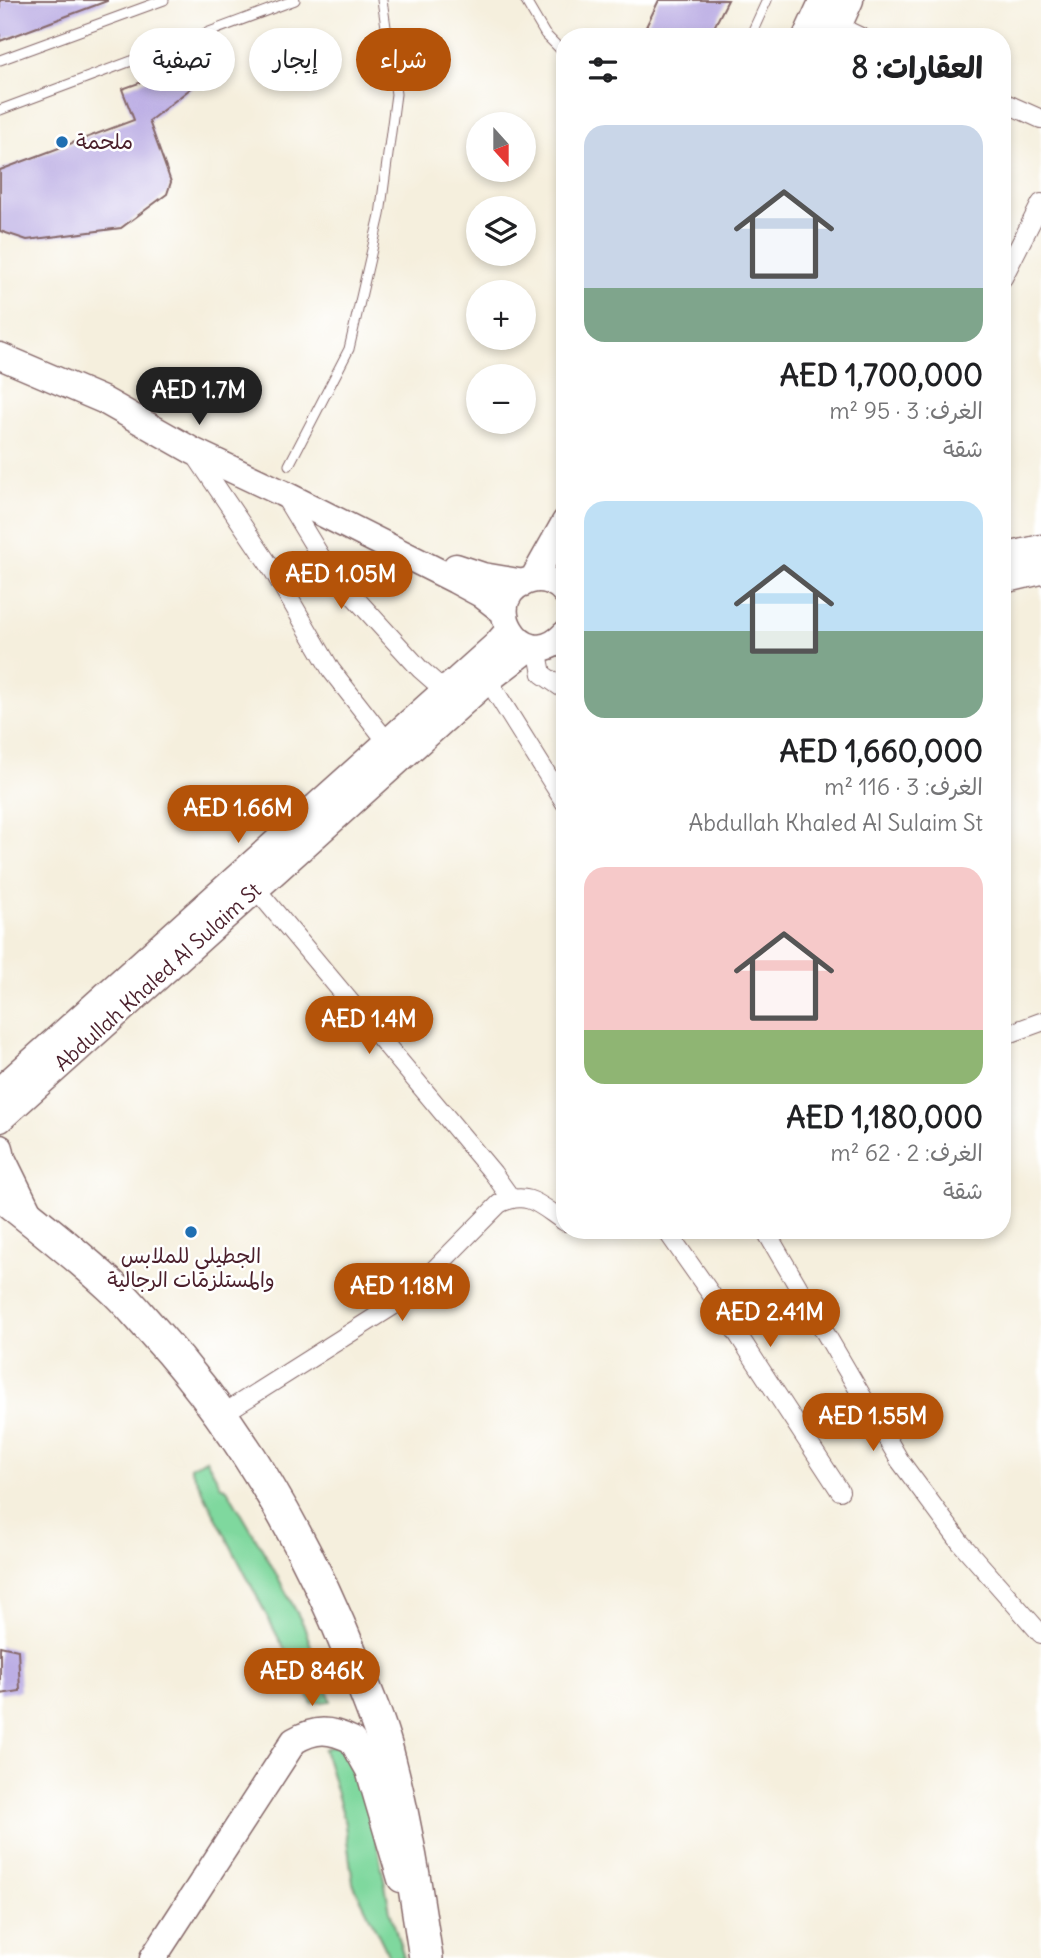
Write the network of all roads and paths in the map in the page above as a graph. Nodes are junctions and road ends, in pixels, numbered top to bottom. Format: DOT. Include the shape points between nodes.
graph roads {
  1 [pos="164,0"];
  2 [pos="295,0"];
  3 [pos="382,0"];
  4 [pos="525,0"];
  5 [pos="767,0"];
  6 [pos="823,0"];
  7 [pos="850,0"];
  8 [pos="754,28"];
  9 [pos="810,28"];
  10 [pos="845,28"];
  11 [pos="556,45"];
  12 [pos="0,60"];
  13 [pos="1011,106"];
  14 [pos="0,110"];
  15 [pos="1041,119"];
  16 [pos="1041,203"];
  17 [pos="1011,262"];
  18 [pos="0,356"];
  19 [pos="193,451"];
  20 [pos="289,465"];
  21 [pos="282,493"];
  22 [pos="556,537"];
  23 [pos="378,541"];
  24 [pos="1041,553"];
  25 [pos="1011,556"];
  26 [pos="1011,574"];
  27 [pos="529,581"];
  28 [pos="556,584"];
  29 [pos="506,621"];
  30 [pos="551,644"];
  31 [pos="488,680"];
  32 [pos="556,684"];
  33 [pos="445,691"];
  34 [pos="388,743"];
  35 [pos="556,789"];
  36 [pos="256,890"];
  37 [pos="1038,1029"];
  38 [pos="1011,1034"];
  39 [pos="1,1114"];
  40 [pos="0,1149"];
  41 [pos="0,1194"];
  42 [pos="511,1198"];
  43 [pos="556,1216"];
  44 [pos="32,1218"];
  45 [pos="672,1239"];
  46 [pos="770,1239"];
  47 [pos="221,1415"];
  48 [pos="841,1491"];
  49 [pos="1041,1633"];
  50 [pos="153,1958"];
  51 [pos="425,1958"];
  1 -- 12 [label="lane"];
  2 -- 14 [label="lane"];
  3 -- 20 [label="lane" via="396,94 380,215 349,349"];
  4 -- 11 [label="lane"];
  5 -- 8 [label="lane"];
  6 -- 9 [label="street"];
  7 -- 10 [label="street"];
  13 -- 15 [label="street"];
  16 -- 17 [label="street"];
  18 -- 19 [label="street" via="103,400"];
  19 -- 21 [label="street"];
  19 -- 34 [label="street" via="274,572 331,670"];
  21 -- 23 [label="street"];
  21 -- 33 [label="street" via="327,567 420,670"];
  22 -- 27 [label="street"];
  23 -- 27 [label="street" via="483,576"];
  23 -- 29 [label="street" via="481,594"];
  24 -- 25 [label="street"];
  24 -- 26 [label="street"];
  27 -- 28 [label="street"];
  27 -- 29 [label="street, Abdullah Khaled Al Sulaim St" via="510,594"];
  29 -- 30 [label="street" via="522,643"];
  29 -- 33 [label="street, Abdullah Khaled Al Sulaim St" via="496,645"];
  30 -- 31 [label="street, Abdullah Khaled Al Sulaim St"];
  30 -- 32 [label="street" via="542,674"];
  31 -- 35 [label="street"];
  31 -- 36 [label="street, Abdullah Khaled Al Sulaim St"];
  33 -- 34 [label="street, Abdullah Khaled Al Sulaim St"];
  34 -- 39 [label="street, Abdullah Khaled Al Sulaim St"];
  36 -- 39 [label="street, Abdullah Khaled Al Sulaim St"];
  36 -- 42 [label="street"];
  37 -- 38 [label="street"];
  40 -- 44 [label="street"];
  41 -- 44 [label="highway"];
  42 -- 43 [label="street" via="524,1196"];
  42 -- 47 [label="street" via="499,1204 407,1297"];
  44 -- 47 [label="highway" via="112,1286 177,1357"];
  45 -- 48 [label="street"];
  46 -- 49 [label="street" via="900,1461 960,1542"];
  47 -- 51 [label="highway" via="298,1536 370,1703 389,1758 409,1849"];
  50 -- 51 [label="street" via="294,1741 309,1732 326,1730 352,1740 369,1770"];
}
